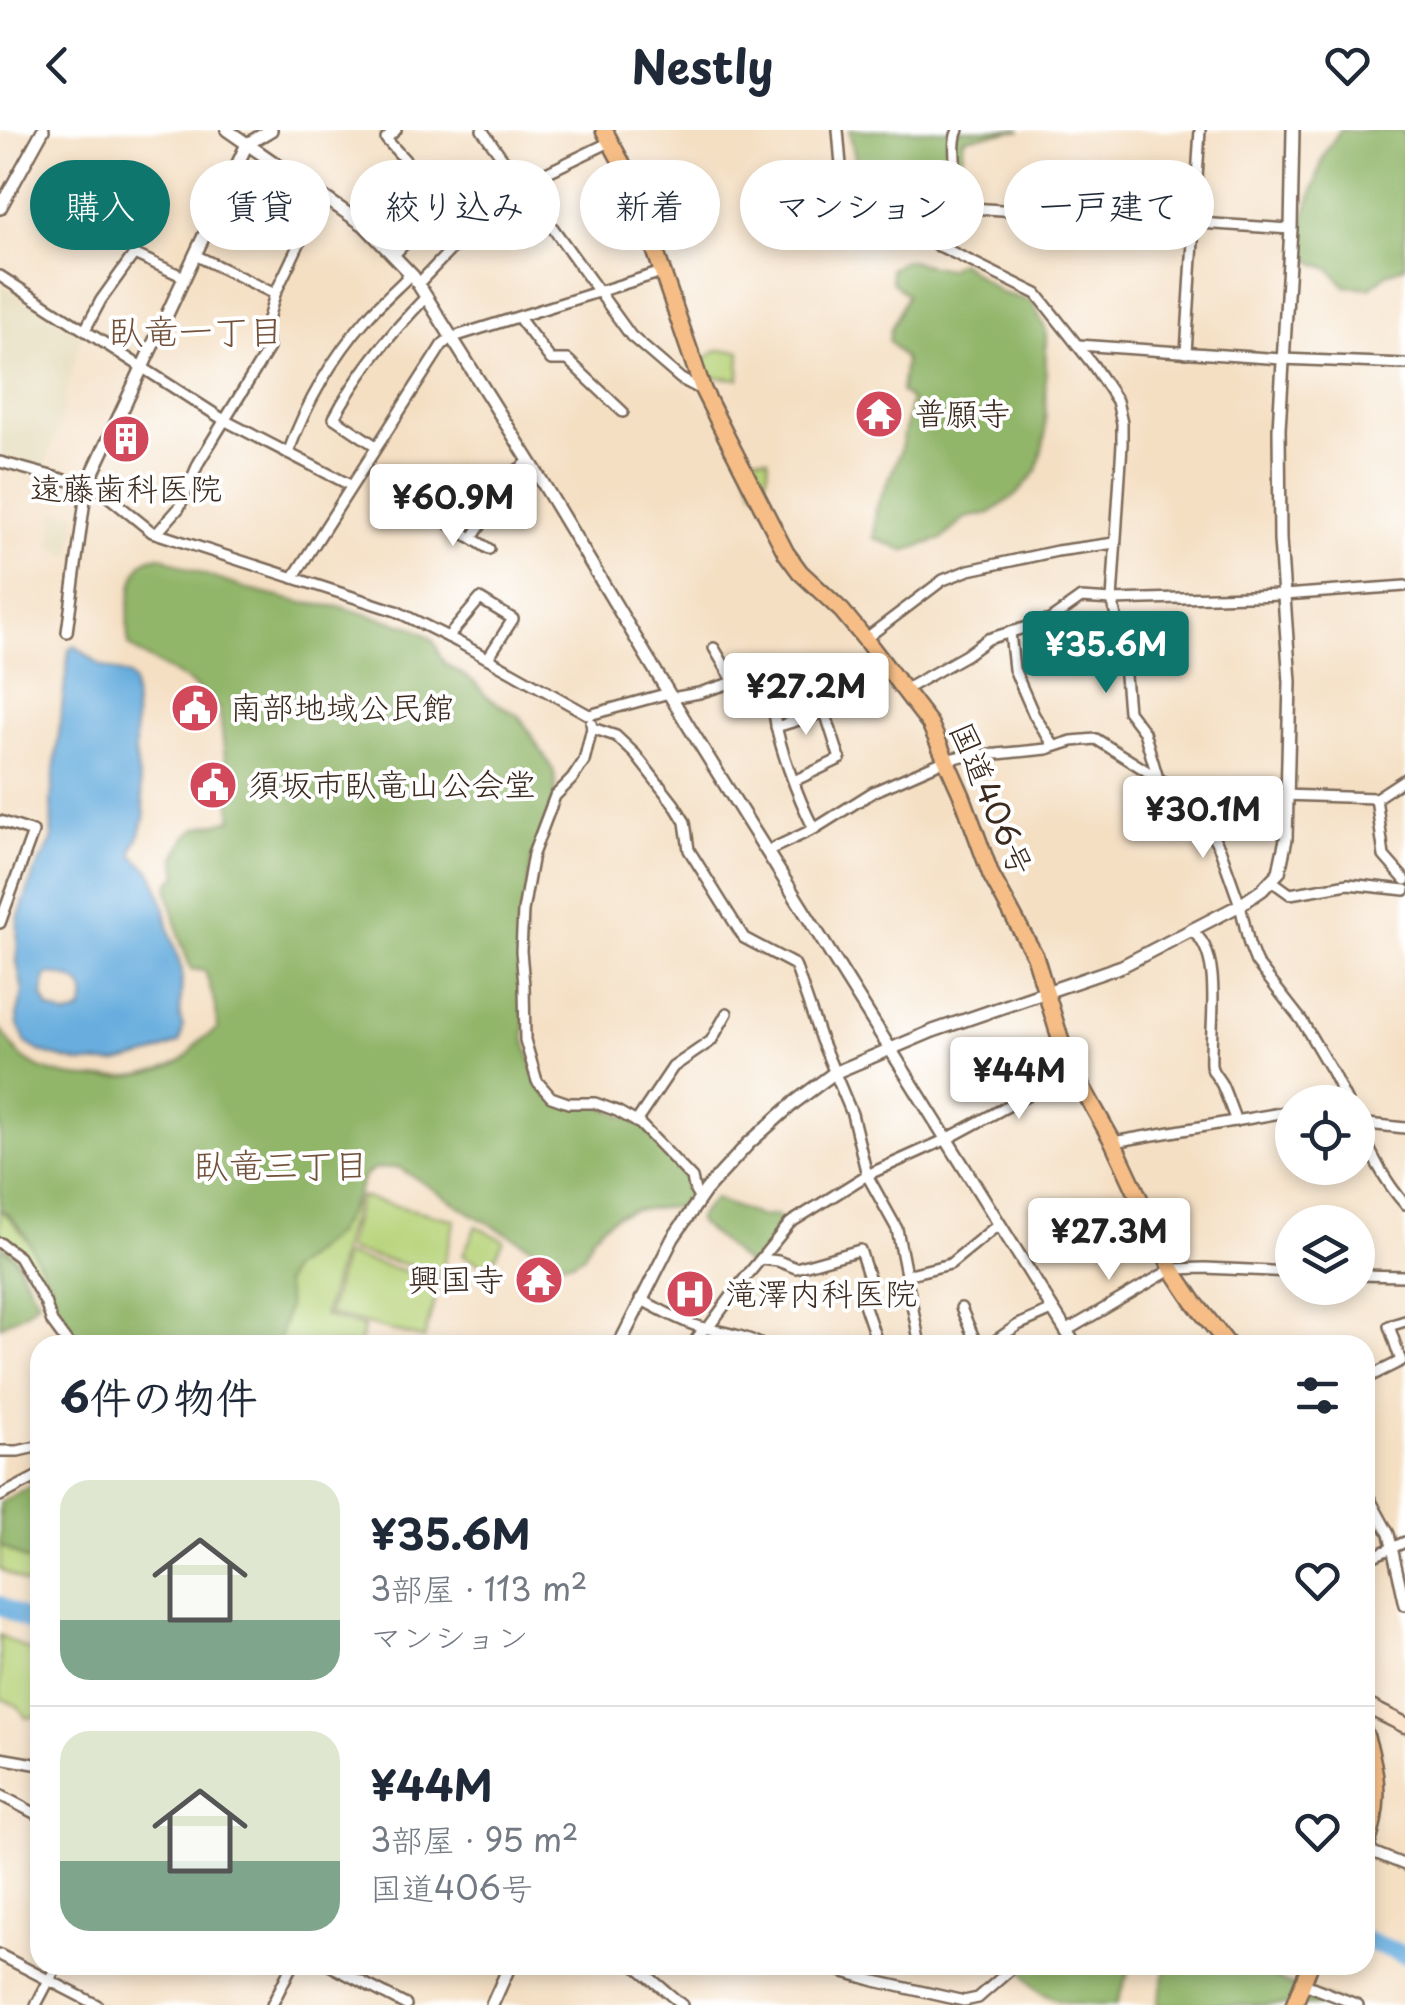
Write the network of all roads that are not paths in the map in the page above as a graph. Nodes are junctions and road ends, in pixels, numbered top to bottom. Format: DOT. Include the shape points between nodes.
graph roads {
  1 [pos="43,130"];
  2 [pos="227,130"];
  3 [pos="272,130"];
  4 [pos="396,130"];
  5 [pos="482,130"];
  6 [pos="838,130"];
  7 [pos="958,130"];
  8 [pos="1200,130"];
  9 [pos="1294,130"];
  10 [pos="607,136"];
  11 [pos="247,144"];
  12 [pos="270,160"];
  13 [pos="503,160"];
  14 [pos="841,160"];
  15 [pos="954,160"];
  16 [pos="1198,160"];
  17 [pos="560,162"];
  18 [pos="330,202"];
  19 [pos="0,208"];
  20 [pos="1214,223"];
  21 [pos="1291,229"];
  22 [pos="560,239"];
  23 [pos="296,250"];
  24 [pos="446,250"];
  25 [pos="946,250"];
  26 [pos="1193,250"];
  27 [pos="194,255"];
  28 [pos="393,256"];
  29 [pos="662,272"];
  30 [pos="0,276"];
  31 [pos="184,277"];
  32 [pos="414,279"];
  33 [pos="599,292"];
  34 [pos="275,294"];
  35 [pos="426,297"];
  36 [pos="519,318"];
  37 [pos="85,330"];
  38 [pos="450,338"];
  39 [pos="1078,345"];
  40 [pos="1186,353"];
  41 [pos="1282,359"];
  42 [pos="1405,364"];
  43 [pos="142,367"];
  44 [pos="702,390"];
  45 [pos="623,412"];
  46 [pos="224,420"];
  47 [pos="376,446"];
  48 [pos="288,453"];
  49 [pos="529,462"];
  50 [pos="0,464"];
  51 [pos="87,484"];
  52 [pos="350,485"];
  53 [pos="437,516"];
  54 [pos="157,533"];
  55 [pos="472,538"];
  56 [pos="1115,543"];
  57 [pos="489,549"];
  58 [pos="293,578"];
  59 [pos="1405,586"];
  60 [pos="1284,595"];
  61 [pos="1112,600"];
  62 [pos="67,632"];
  63 [pos="1010,632"];
  64 [pos="448,637"];
  65 [pos="865,640"];
  66 [pos="714,648"];
  67 [pos="488,658"];
  68 [pos="887,669"];
  69 [pos="822,679"];
  70 [pos="734,682"];
  71 [pos="776,683"];
  72 [pos="904,690"];
  73 [pos="671,696"];
  74 [pos="825,712"];
  75 [pos="589,716"];
  76 [pos="776,727"];
  77 [pos="592,728"];
  78 [pos="1054,746"];
  79 [pos="946,760"];
  80 [pos="1157,776"];
  81 [pos="1405,779"];
  82 [pos="794,782"];
  83 [pos="1288,793"];
  84 [pos="1376,798"];
  85 [pos="1194,801"];
  86 [pos="0,820"];
  87 [pos="814,830"];
  88 [pos="767,850"];
  89 [pos="1405,880"];
  90 [pos="1272,881"];
  91 [pos="1405,890"];
  92 [pos="1240,904"];
  93 [pos="0,923"];
  94 [pos="1191,931"];
  95 [pos="1048,993"];
  96 [pos="727,1013"];
  97 [pos="890,1049"];
  98 [pos="1073,1071"];
  99 [pos="834,1073"];
  100 [pos="1338,1085"];
  101 [pos="1275,1115"];
  102 [pos="1236,1121"];
  103 [pos="636,1122"];
  104 [pos="1375,1125"];
  105 [pos="1405,1128"];
  106 [pos="947,1139"];
  107 [pos="1113,1142"];
  108 [pos="1375,1161"];
  109 [pos="868,1175"];
  110 [pos="700,1199"];
  111 [pos="1405,1204"];
  112 [pos="999,1224"];
  113 [pos="0,1243"];
  114 [pos="761,1259"];
  115 [pos="1172,1269"];
  116 [pos="1275,1271"];
  117 [pos="906,1274"];
  118 [pos="1375,1275"];
  119 [pos="1405,1276"];
  120 [pos="640,1299"];
  121 [pos="961,1308"];
  122 [pos="1052,1310"];
  123 [pos="1405,1321"];
  124 [pos="708,1328"];
  125 [pos="1066,1331"];
  126 [pos="61,1335"];
  127 [pos="624,1335"];
  128 [pos="699,1335"];
  129 [pos="727,1335"];
  130 [pos="875,1335"];
  131 [pos="918,1335"];
  132 [pos="972,1335"];
  133 [pos="1004,1335"];
  134 [pos="1069,1335"];
  135 [pos="1220,1335"];
  136 [pos="1375,1374"];
  137 [pos="30,1448"];
  138 [pos="0,1451"];
  139 [pos="30,1480"];
  140 [pos="0,1496"];
  141 [pos="1375,1508"];
  142 [pos="1405,1542"];
  143 [pos="1392,1548"];
  144 [pos="1375,1556"];
  145 [pos="1405,1604"];
  146 [pos="1375,1710"];
  147 [pos="1405,1725"];
  148 [pos="0,1758"];
  149 [pos="30,1762"];
  150 [pos="1375,1773"];
  151 [pos="0,1795"];
  152 [pos="30,1811"];
  153 [pos="1375,1822"];
  154 [pos="1375,1854"];
  155 [pos="1405,1865"];
  156 [pos="0,1955"];
  157 [pos="30,1970"];
  158 [pos="39,1975"];
  159 [pos="51,1975"];
  160 [pos="287,1975"];
  161 [pos="348,1975"];
  162 [pos="506,1975"];
  163 [pos="647,1975"];
  164 [pos="854,1975"];
  165 [pos="1004,1975"];
  166 [pos="1305,1975"];
  167 [pos="49,1980"];
  168 [pos="36,2005"];
  169 [pos="97,2005"];
  170 [pos="272,2005"];
  171 [pos="406,2005"];
  172 [pos="492,2005"];
  173 [pos="682,2005"];
  174 [pos="1294,2005"];
  175 [pos="1358,2005"];
  1 -- 19 [label="street"];
  2 -- 11 [label="street"];
  3 -- 11 [label="street"];
  4 -- 28 [label="street" via="386,139 444,203"];
  5 -- 13 [label="street"];
  6 -- 14 [label="street"];
  7 -- 15 [label="street"];
  8 -- 16 [label="street"];
  9 -- 21 [label="street"];
  10 -- 17 [label="street"];
  10 -- 29 [label="highway, 国道406号"];
  11 -- 12 [label="street"];
  11 -- 27 [label="street"];
  18 -- 28 [label="street"];
  20 -- 21 [label="street"];
  21 -- 41 [label="street"];
  22 -- 33 [label="street"];
  23 -- 34 [label="street"];
  24 -- 32 [label="street"];
  25 -- 39 [label="street" via="1037,294"];
  26 -- 40 [label="street"];
  27 -- 31 [label="street"];
  27 -- 34 [label="street"];
  28 -- 32 [label="street"];
  29 -- 33 [label="street"];
  29 -- 44 [label="highway, 国道406号"];
  30 -- 37 [label="street"];
  31 -- 37 [label="street" via="134,254"];
  31 -- 43 [label="street"];
  32 -- 35 [label="street"];
  32 -- 48 [label="street" via="366,319 320,382"];
  33 -- 36 [label="street"];
  33 -- 44 [label="street" via="631,336"];
  34 -- 46 [label="street" via="269,348"];
  35 -- 38 [label="street"];
  35 -- 47 [label="street" via="361,372 334,418"];
  36 -- 38 [label="street"];
  36 -- 45 [label="street" via="550,360 568,360"];
  37 -- 43 [label="street"];
  38 -- 47 [label="street"];
  38 -- 49 [label="street"];
  39 -- 40 [label="street"];
  39 -- 56 [label="street" via="1117,401 1122,423"];
  40 -- 41 [label="street"];
  41 -- 42 [label="street"];
  41 -- 60 [label="street"];
  43 -- 46 [label="street"];
  43 -- 51 [label="street"];
  44 -- 65 [label="highway, 国道406号" via="786,552"];
  46 -- 48 [label="street"];
  46 -- 54 [label="street" via="179,508"];
  47 -- 52 [label="street"];
  48 -- 52 [label="street"];
  49 -- 55 [label="street" via="504,479"];
  49 -- 73 [label="street"];
  50 -- 51 [label="street"];
  51 -- 54 [label="street"];
  51 -- 62 [label="street"];
  52 -- 58 [label="street"];
  53 -- 55 [label="street"];
  54 -- 58 [label="street"];
  55 -- 57 [label="street"];
  56 -- 61 [label="street"];
  56 -- 65 [label="street" via="943,580"];
  58 -- 64 [label="street" via="396,611"];
  59 -- 60 [label="street"];
  60 -- 61 [label="street"];
  60 -- 83 [label="street"];
  61 -- 63 [label="street" via="1080,598 1050,620"];
  61 -- 80 [label="street" via="1128,712 1144,732"];
  63 -- 72 [label="street"];
  63 -- 78 [label="street" via="1014,669"];
  64 -- 67 [label="street"];
  64 -- 67 [label="street" via="480,598 512,618"];
  65 -- 68 [label="highway, 国道406号"];
  66 -- 70 [label="street"];
  67 -- 75 [label="street"];
  68 -- 69 [label="street" via="844,686"];
  68 -- 72 [label="highway, 国道406号"];
  69 -- 71 [label="street" via="805,673"];
  69 -- 74 [label="street"];
  70 -- 71 [label="street"];
  70 -- 73 [label="street"];
  71 -- 76 [label="street"];
  72 -- 79 [label="highway, 国道406号"];
  73 -- 75 [label="street"];
  73 -- 88 [label="street"];
  74 -- 76 [label="street"];
  74 -- 82 [label="street" via="840,759"];
  75 -- 77 [label="street"];
  76 -- 82 [label="street"];
  77 -- 99 [label="street" via="616,736 674,804 686,822 689,850 744,938 795,965"];
  77 -- 103 [label="street" via="584,760 555,796 532,854 522,911 525,1040 536,1082 551,1098 595,1102"];
  78 -- 79 [label="street"];
  78 -- 80 [label="street" via="1096,738"];
  79 -- 87 [label="street" via="874,792"];
  79 -- 95 [label="highway, 国道406号"];
  80 -- 85 [label="street"];
  81 -- 84 [label="street"];
  82 -- 87 [label="street"];
  83 -- 84 [label="street"];
  83 -- 85 [label="street" via="1219,793"];
  83 -- 90 [label="street" via="1283,858"];
  84 -- 89 [label="street" via="1384,856"];
  85 -- 92 [label="street"];
  86 -- 93 [label="street" via="33,832"];
  87 -- 88 [label="street"];
  88 -- 97 [label="street"];
  90 -- 91 [label="street" via="1290,894 1348,884"];
  90 -- 92 [label="street"];
  92 -- 94 [label="street"];
  92 -- 100 [label="street" via="1256,962 1302,1020"];
  94 -- 95 [label="street"];
  94 -- 102 [label="street" via="1210,960 1211,1069"];
  95 -- 97 [label="street"];
  95 -- 98 [label="highway, 国道406号"];
  96 -- 103 [label="street" via="711,1041 673,1068"];
  97 -- 99 [label="street"];
  97 -- 106 [label="street"];
  98 -- 106 [label="street"];
  98 -- 107 [label="highway, 国道406号"];
  99 -- 109 [label="street"];
  99 -- 110 [label="street" via="748,1144"];
  101 -- 102 [label="street"];
  102 -- 107 [label="street"];
  103 -- 110 [label="street" via="692,1178"];
  104 -- 105 [label="street"];
  106 -- 109 [label="street"];
  106 -- 112 [label="street"];
  107 -- 115 [label="highway, 国道406号"];
  108 -- 111 [label="street"];
  109 -- 114 [label="street" via="790,1224"];
  109 -- 117 [label="street" via="897,1229"];
  110 -- 120 [label="street"];
  112 -- 117 [label="street" via="950,1264"];
  112 -- 122 [label="street"];
  113 -- 126 [label="street" via="19,1257"];
  114 -- 124 [label="street"];
  114 -- 130 [label="street" via="796,1268 860,1250 869,1278 862,1298"];
  115 -- 116 [label="street"];
  115 -- 125 [label="street"];
  115 -- 135 [label="highway, 国道406号"];
  117 -- 131 [label="street"];
  118 -- 119 [label="street"];
  120 -- 124 [label="street"];
  120 -- 127 [label="street"];
  121 -- 132 [label="street"];
  122 -- 125 [label="street"];
  122 -- 133 [label="street"];
  123 -- 136 [label="street" via="1389,1326 1401,1361"];
  124 -- 128 [label="street"];
  124 -- 129 [label="street"];
  125 -- 134 [label="street"];
  137 -- 138 [label="street"];
  139 -- 140 [label="street"];
  141 -- 143 [label="street"];
  142 -- 143 [label="street"];
  143 -- 144 [label="street"];
  143 -- 145 [label="street"];
  146 -- 147 [label="main road"];
  148 -- 149 [label="street"];
  150 -- 153 [label="highway"];
  151 -- 152 [label="street"];
  154 -- 155 [label="street"];
  156 -- 157 [label="street"];
  158 -- 167 [label="street"];
  159 -- 167 [label="street"];
  160 -- 170 [label="street"];
  161 -- 171 [label="street"];
  162 -- 172 [label="street"];
  163 -- 173 [label="street"];
  164 -- 165 [label="street" via="964,2001 978,1998"];
  166 -- 174 [label="highway"];
  166 -- 175 [label="street"];
  167 -- 168 [label="street"];
  167 -- 169 [label="street"];
}
